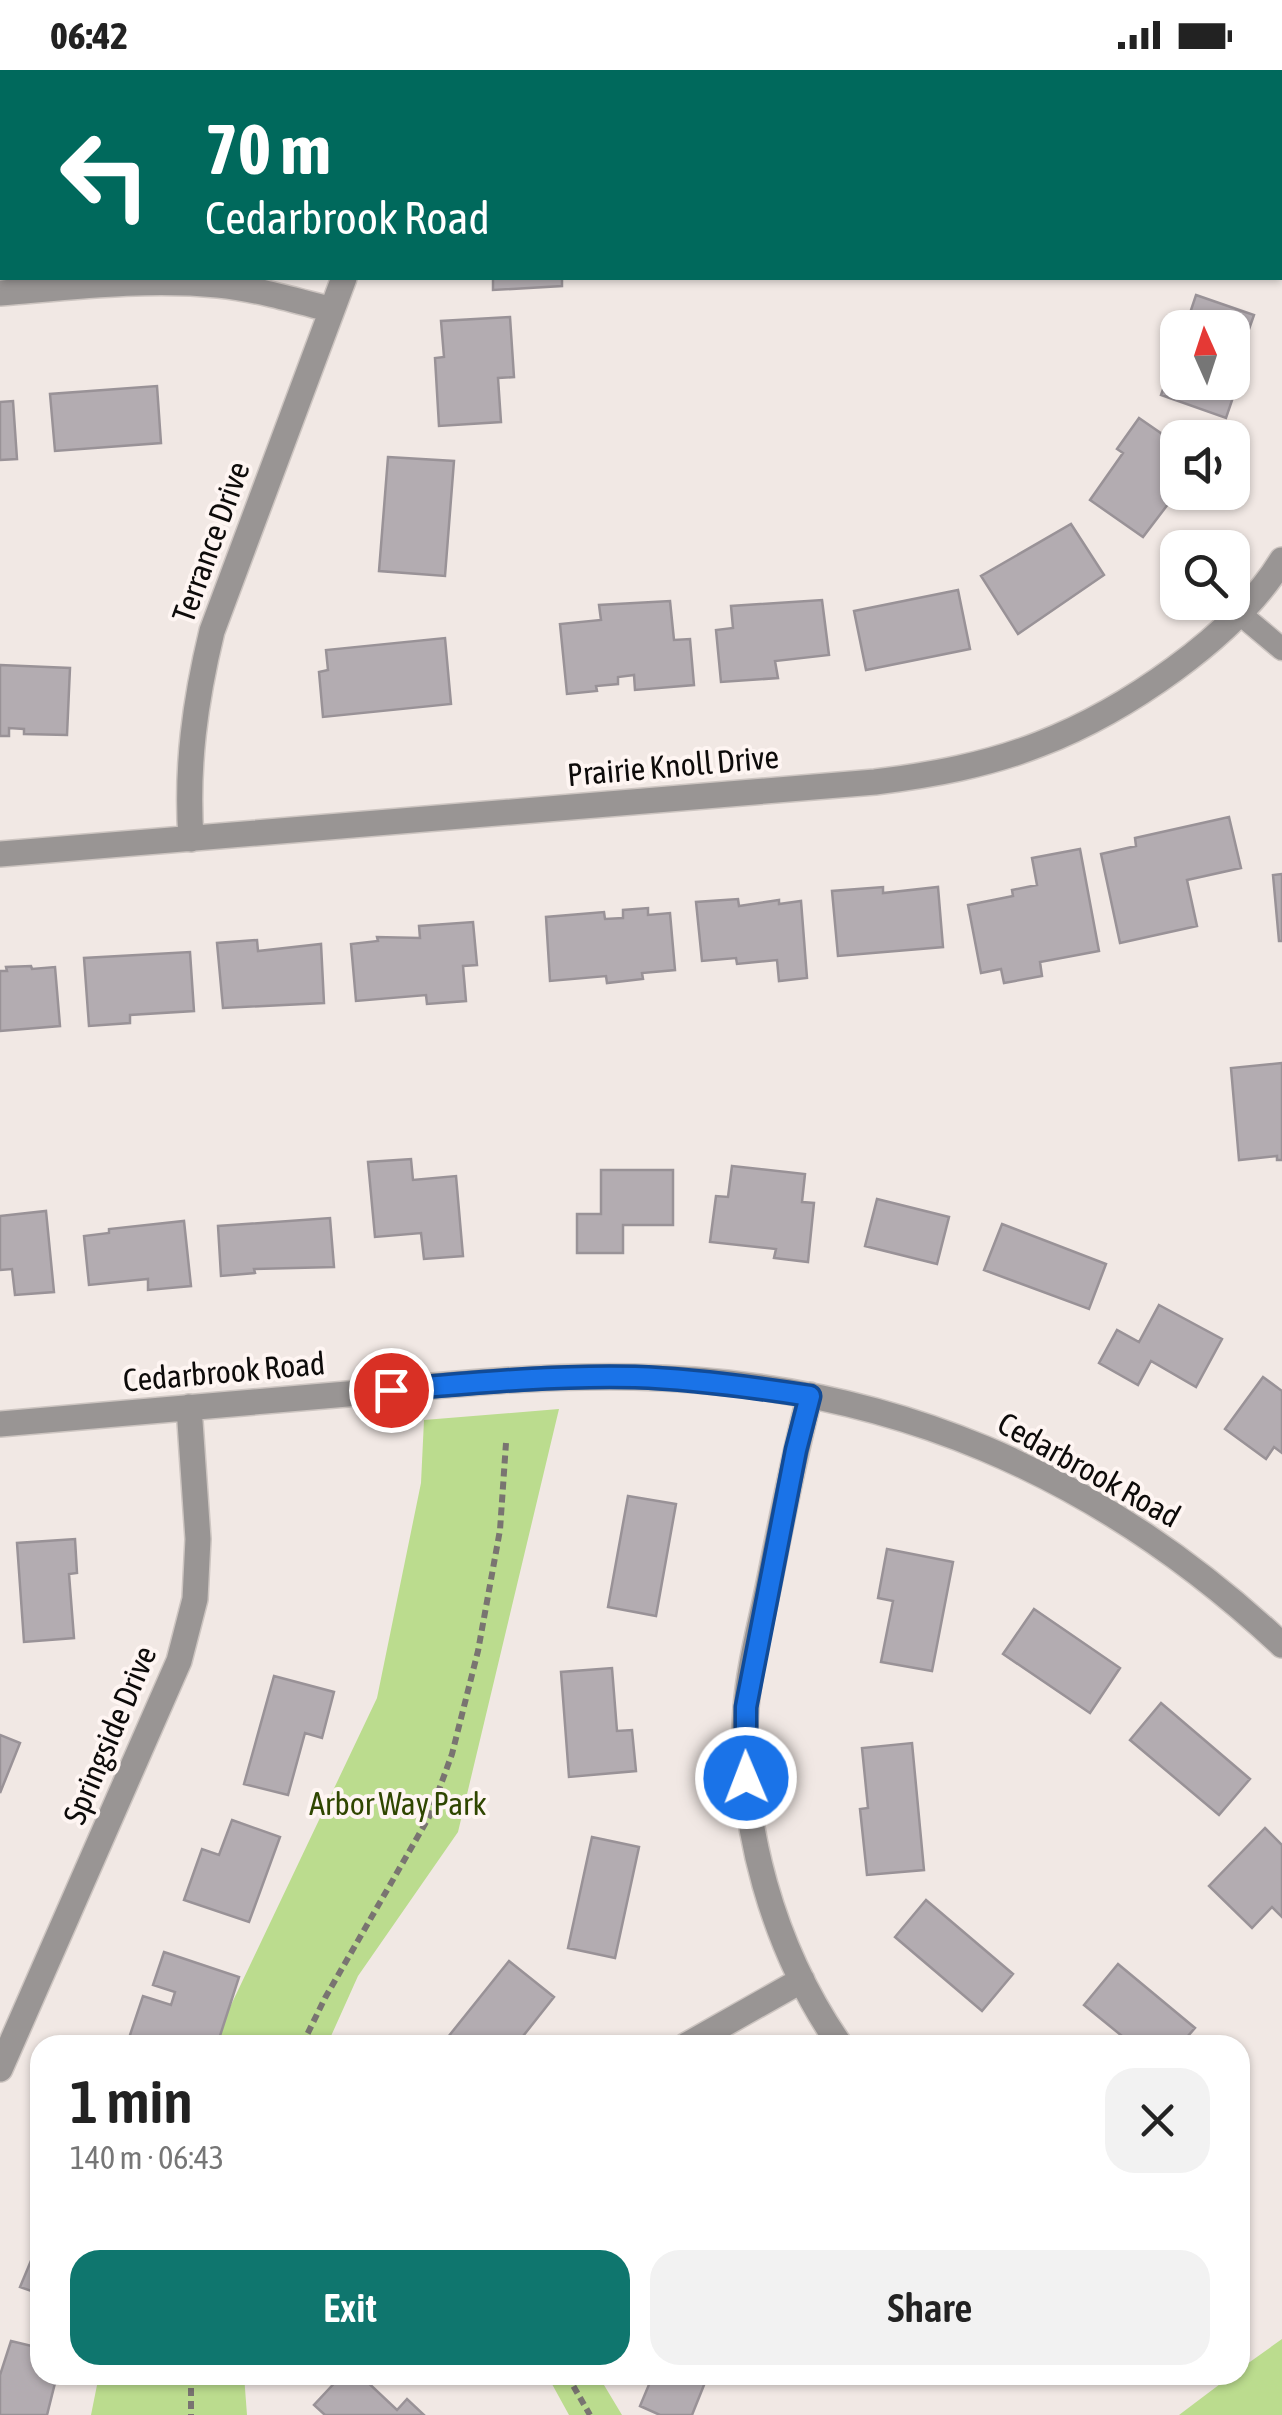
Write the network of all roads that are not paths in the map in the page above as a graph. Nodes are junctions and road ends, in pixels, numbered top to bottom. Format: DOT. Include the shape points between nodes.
graph roads {
  1 [pos="343,280"];
  2 [pos="0,293"];
  3 [pos="332,310"];
  4 [pos="1282,560"];
  5 [pos="1250,599"];
  6 [pos="1231,620"];
  7 [pos="1247,620"];
  8 [pos="1282,649"];
  9 [pos="191,838"];
  10 [pos="0,854"];
  11 [pos="810,1396"];
  12 [pos="189,1407"];
  13 [pos="0,1424"];
  14 [pos="1282,1646"];
  15 [pos="802,1980"];
  16 [pos="705,2035"];
  17 [pos="833,2035"];
  18 [pos="0,2069"];
  1 -- 3 [label="street, Terrance Drive"];
  2 -- 3 [label="street" via="144,281 252,290"];
  3 -- 9 [label="street, Terrance Drive" via="212,631 189,756"];
  4 -- 5 [label="street, Prairie Knoll Drive"];
  6 -- 9 [label="street, Prairie Knoll Drive" via="1182,663 1081,726 953,770 876,782"];
  7 -- 8 [label="lane"];
  9 -- 10 [label="street, Prairie Knoll Drive"];
  11 -- 12 [label="street, Cedarbrook Road" via="633,1377 508,1380"];
  11 -- 14 [label="street, Cedarbrook Road" via="904,1418 1033,1469 1166,1547"];
  11 -- 15 [label="street" via="746,1707 752,1830 781,1933"];
  12 -- 13 [label="street, Cedarbrook Road"];
  12 -- 18 [label="street, Springside Drive" via="198,1539 194,1599 179,1661"];
  15 -- 16 [label="street"];
  15 -- 17 [label="street"];
}
